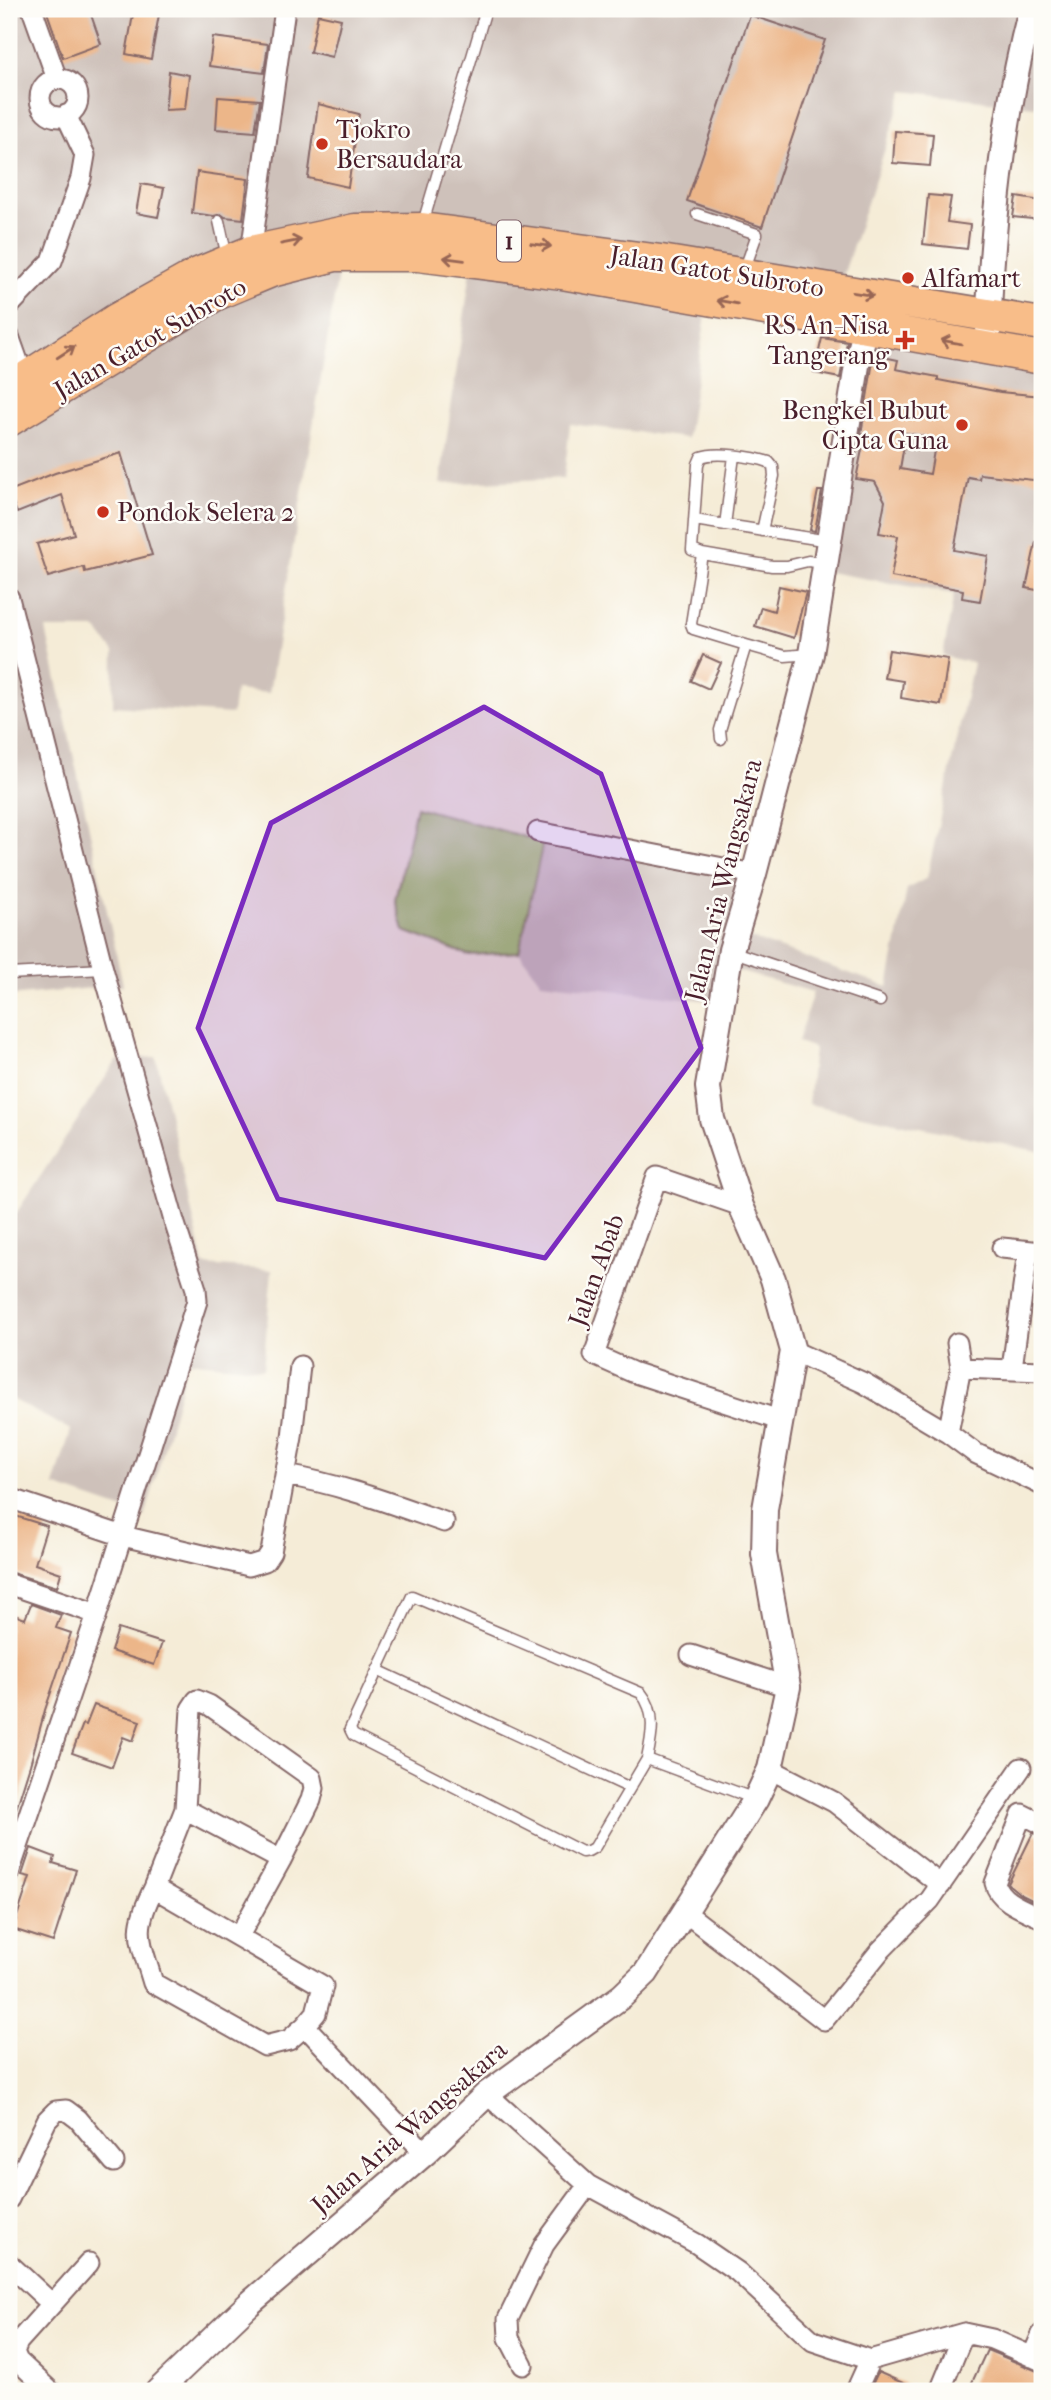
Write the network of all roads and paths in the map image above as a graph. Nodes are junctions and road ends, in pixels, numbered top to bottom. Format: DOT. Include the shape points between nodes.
graph roads {
  1 [pos="32,9"];
  2 [pos="285,9"];
  3 [pos="486,9"];
  4 [pos="1031,9"];
  5 [pos="57,79"];
  6 [pos="66,115"];
  7 [pos="697,214"];
  8 [pos="219,221"];
  9 [pos="420,242"];
  10 [pos="240,256"];
  11 [pos="743,274"];
  12 [pos="10,300"];
  13 [pos="989,313"];
  14 [pos="1042,324"];
  15 [pos="866,327"];
  16 [pos="9,336"];
  17 [pos="988,348"];
  18 [pos="1042,358"];
  19 [pos="15,400"];
  20 [pos="734,456"];
  21 [pos="694,520"];
  22 [pos="725,525"];
  23 [pos="762,531"];
  24 [pos="828,552"];
  25 [pos="702,554"];
  26 [pos="9,598"];
  27 [pos="746,645"];
  28 [pos="811,654"];
  29 [pos="721,740"];
  30 [pos="538,832"];
  31 [pos="754,874"];
  32 [pos="731,950"];
  33 [pos="103,969"];
  34 [pos="9,974"];
  35 [pos="880,1001"];
  36 [pos="741,1206"];
  37 [pos="1002,1248"];
  38 [pos="1035,1251"];
  39 [pos="957,1343"];
  40 [pos="793,1351"];
  41 [pos="300,1366"];
  42 [pos="961,1368"];
  43 [pos="1012,1368"];
  44 [pos="1042,1371"];
  45 [pos="782,1421"];
  46 [pos="948,1433"];
  47 [pos="285,1475"];
  48 [pos="1042,1485"];
  49 [pos="9,1499"];
  50 [pos="444,1522"];
  51 [pos="123,1536"];
  52 [pos="9,1584"];
  53 [pos="97,1614"];
  54 [pos="691,1655"];
  55 [pos="377,1670"];
  56 [pos="788,1687"];
  57 [pos="647,1759"];
  58 [pos="1020,1768"];
  59 [pos="770,1769"];
  60 [pos="630,1788"];
  61 [pos="756,1800"];
  62 [pos="185,1809"];
  63 [pos="1042,1824"];
  64 [pos="281,1860"];
  65 [pos="9,1873"];
  66 [pos="942,1885"];
  67 [pos="154,1888"];
  68 [pos="686,1913"];
  69 [pos="1042,1919"];
  70 [pos="239,1936"];
  71 [pos="305,2026"];
  72 [pos="487,2094"];
  73 [pos="425,2153"];
  74 [pos="114,2162"];
  75 [pos="588,2185"];
  76 [pos="9,2199"];
  77 [pos="89,2263"];
  78 [pos="9,2264"];
  79 [pos="52,2304"];
  80 [pos="964,2333"];
  81 [pos="1042,2334"];
  82 [pos="11,2353"];
  83 [pos="1037,2359"];
  84 [pos="870,2360"];
  85 [pos="523,2364"];
  86 [pos="50,2391"];
  87 [pos="158,2391"];
  88 [pos="856,2391"];
  89 [pos="942,2391"];
  1 -- 5 [label="street"];
  2 -- 10 [label="street"];
  3 -- 9 [label="lane"];
  4 -- 13 [label="street" via="1000,169"];
  5 -- 6 [label="street" via="76,90 77,102"];
  5 -- 6 [label="street" via="47,83 40,99 45,110 55,116"];
  6 -- 12 [label="street" via="85,155 81,178 52,261"];
  7 -- 11 [label="lane" via="757,234"];
  8 -- 10 [label="lane"];
  10 -- 9 [label="highway, Jalan Gatot Subroto / 1, one-way" via="355,230"];
  9 -- 11 [label="highway, Jalan Gatot Subroto / 1, one-way"];
  15 -- 9 [label="highway, Jalan Gatot Subroto / 1, one-way" via="562,273"];
  9 -- 19 [label="highway, Jalan Gatot Subroto / 1" via="271,271 216,293"];
  19 -- 10 [label="highway, Jalan Gatot Subroto / 1, one-way" via="116,320"];
  11 -- 13 [label="highway, Jalan Gatot Subroto / 1, one-way"];
  13 -- 14 [label="highway, Jalan Gatot Subroto / 1"];
  13 -- 17 [label="street"];
  17 -- 15 [label="highway, Jalan Gatot Subroto / 1, one-way"];
  15 -- 24 [label="street, Jalan Aria Wangsakara"];
  16 -- 19 [label="street"];
  17 -- 18 [label="highway, Jalan Gatot Subroto / 1"];
  20 -- 21 [label="lane" via="708,455 700,460"];
  20 -- 22 [label="lane"];
  20 -- 23 [label="lane" via="764,460 773,467"];
  21 -- 22 [label="lane"];
  21 -- 25 [label="lane" via="692,550"];
  22 -- 23 [label="lane"];
  23 -- 24 [label="lane"];
  24 -- 25 [label="lane" via="808,561 772,566"];
  24 -- 28 [label="street, Jalan Aria Wangsakara"];
  25 -- 27 [label="lane" via="693,629"];
  26 -- 33 [label="street"];
  27 -- 28 [label="lane" via="785,656"];
  27 -- 29 [label="lane" via="720,730"];
  28 -- 31 [label="street, Jalan Aria Wangsakara"];
  30 -- 31 [label="street"];
  31 -- 32 [label="street, Jalan Aria Wangsakara"];
  32 -- 35 [label="lane"];
  32 -- 36 [label="street, Jalan Aria Wangsakara" via="708,1087 712,1119"];
  33 -- 34 [label="lane"];
  33 -- 51 [label="street" via="197,1301"];
  36 -- 40 [label="street, Jalan Aria Wangsakara" via="773,1279"];
  36 -- 45 [label="street, Jalan Abab" via="657,1177 593,1355"];
  37 -- 38 [label="street"];
  38 -- 43 [label="street"];
  39 -- 42 [label="street"];
  40 -- 45 [label="street, Jalan Aria Wangsakara"];
  40 -- 46 [label="street" via="864,1383"];
  41 -- 47 [label="street"];
  42 -- 43 [label="street"];
  42 -- 46 [label="street"];
  43 -- 44 [label="street"];
  45 -- 56 [label="street, Jalan Aria Wangsakara" via="765,1508 764,1554"];
  46 -- 48 [label="street" via="975,1453"];
  47 -- 50 [label="street"];
  47 -- 51 [label="street" via="271,1552 258,1564 249,1566"];
  49 -- 51 [label="street"];
  51 -- 53 [label="street"];
  52 -- 53 [label="street"];
  53 -- 65 [label="street"];
  54 -- 56 [label="street"];
  55 -- 57 [label="lane" via="412,1596 641,1693 650,1703 653,1732"];
  55 -- 60 [label="lane"];
  55 -- 60 [label="lane" via="350,1728 354,1735 578,1850 595,1847"];
  56 -- 59 [label="street, Jalan Aria Wangsakara"];
  57 -- 60 [label="lane"];
  57 -- 61 [label="lane"];
  58 -- 66 [label="street"];
  59 -- 61 [label="street, Jalan Aria Wangsakara"];
  59 -- 66 [label="street" via="834,1802"];
  61 -- 68 [label="street, Jalan Aria Wangsakara"];
  62 -- 64 [label="street"];
  62 -- 64 [label="street" via="191,1710 197,1700 312,1779 311,1800"];
  62 -- 67 [label="street"];
  63 -- 69 [label="street" via="1022,1814 995,1882 1006,1899"];
  64 -- 70 [label="street"];
  66 -- 68 [label="street" via="824,2020"];
  67 -- 70 [label="street"];
  67 -- 71 [label="street" via="138,1934 153,1983 265,2046 289,2040"];
  68 -- 72 [label="street, Jalan Aria Wangsakara" via="646,1973 622,1996"];
  70 -- 71 [label="street" via="323,1986 316,2013"];
  71 -- 73 [label="street"];
  72 -- 73 [label="street, Jalan Aria Wangsakara"];
  72 -- 75 [label="street"];
  73 -- 87 [label="street, Jalan Aria Wangsakara" via="249,2304"];
  74 -- 76 [label="street" via="78,2119 66,2110 56,2111 47,2120"];
  75 -- 84 [label="street" via="697,2244 738,2272 813,2341"];
  75 -- 85 [label="street" via="544,2245 509,2319 509,2338"];
  77 -- 79 [label="street"];
  78 -- 79 [label="street"];
  79 -- 82 [label="street"];
  80 -- 83 [label="street" via="992,2339"];
  80 -- 84 [label="street"];
  80 -- 89 [label="street"];
  81 -- 83 [label="street"];
  82 -- 86 [label="street"];
  84 -- 88 [label="street"];
}
